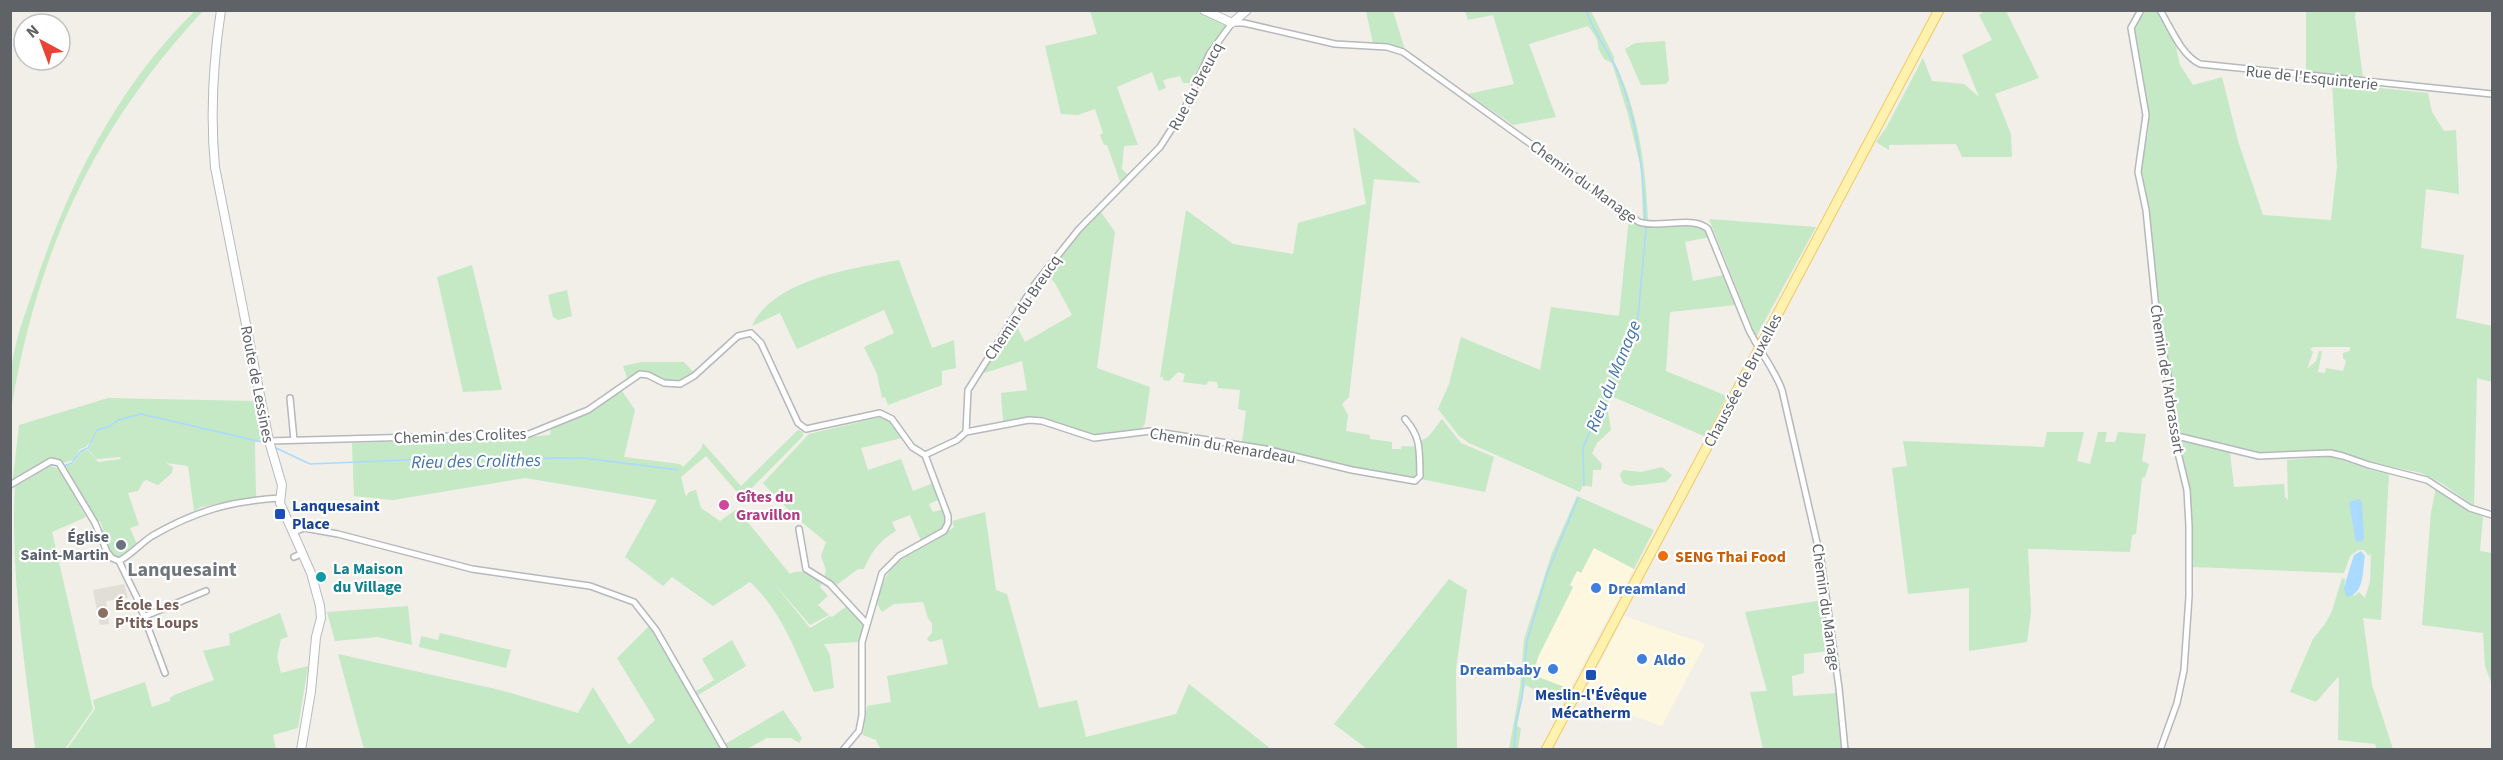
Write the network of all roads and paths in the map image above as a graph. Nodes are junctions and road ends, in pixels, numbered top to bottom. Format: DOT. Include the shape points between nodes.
graph roads {
  1 [pos="221,10"];
  2 [pos="1204,10"];
  3 [pos="1247,10"];
  4 [pos="1939,10"];
  5 [pos="2141,10"];
  6 [pos="2160,10"];
  7 [pos="1232,23"];
  8 [pos="2493,94"];
  9 [pos="1168,136"];
  10 [pos="1759,349"];
  11 [pos="290,398"];
  12 [pos="1406,419"];
  13 [pos="966,432"];
  14 [pos="2173,435"];
  15 [pos="294,440"];
  16 [pos="269,441"];
  17 [pos="925,456"];
  18 [pos="10,485"];
  19 [pos="280,498"];
  20 [pos="2493,516"];
  21 [pos="799,529"];
  22 [pos="294,532"];
  23 [pos="303,553"];
  24 [pos="294,557"];
  25 [pos="119,561"];
  26 [pos="206,591"];
  27 [pos="143,617"];
  28 [pos="867,624"];
  29 [pos="165,673"];
  30 [pos="300,750"];
  31 [pos="725,750"];
  32 [pos="843,750"];
  33 [pos="1546,750"];
  34 [pos="1845,750"];
  35 [pos="2160,750"];
  1 -- 16 [label="main road, Route de Lessines" via="212,86 215,167"];
  2 -- 7 [label="main road"];
  3 -- 7 [label="main road, Rue du Breucq"];
  4 -- 10 [label="main road, Chaussée de Bruxelles"];
  5 -- 14 [label="street, Chemin de l'Arbrassart" via="2131,28 2146,115 2138,159"];
  6 -- 8 [label="street, Rue de l'Esquinterie" via="2185,51 2200,64"];
  7 -- 9 [label="street, Rue du Breucq" via="1209,53"];
  7 -- 10 [label="street, Chemin du Manage" via="1335,44 1387,47 1403,52 1639,222 1705,225"];
  9 -- 13 [label="street, Chemin du Breucq" via="1062,248 1035,284 969,390"];
  10 -- 33 [label="main road, Chaussée de Bruxelles"];
  10 -- 34 [label="street, Chemin du Manage" via="1782,390 1814,527"];
  11 -- 15 [label="street"];
  12 -- 13 [label="street, Chemin du Renardeau" via="1419,442 1420,476 1415,481 1265,449 1151,431 1094,438 1029,420"];
  13 -- 17 [label="street"];
  14 -- 20 [label="street" via="2259,456 2343,456 2427,480 2470,508"];
  14 -- 35 [label="street, Chemin de l'Arbrassart" via="2187,490 2189,596 2182,685"];
  15 -- 16 [label="street, Chemin des Crolites"];
  15 -- 17 [label="street, Chemin des Crolites" via="528,434 588,410 640,374 672,385 686,382 738,336 751,333 761,344 791,411 803,427 886,414 912,447"];
  16 -- 19 [label="main road, Route de Lessines" via="282,485"];
  17 -- 28 [label="street, Chemin des Crolites" via="944,502 948,523 938,536 890,563 882,573"];
  18 -- 25 [label="street" via="51,461 59,463 95,523 107,552"];
  19 -- 22 [label="main road, Route de Lessines"];
  19 -- 25 [label="street" via="184,518"];
  21 -- 28 [label="street" via="806,569 830,584"];
  22 -- 23 [label="main road, Route de Lessines"];
  22 -- 31 [label="street" via="304,528 338,534 472,569 590,586 634,602 656,630"];
  23 -- 24 [label="street"];
  23 -- 30 [label="main road, Route de Lessines" via="321,618"];
  25 -- 27 [label="street"];
  26 -- 27 [label="street"];
  27 -- 29 [label="street"];
  28 -- 32 [label="street, Chemin des Crolites" via="862,642 859,731"];
}
